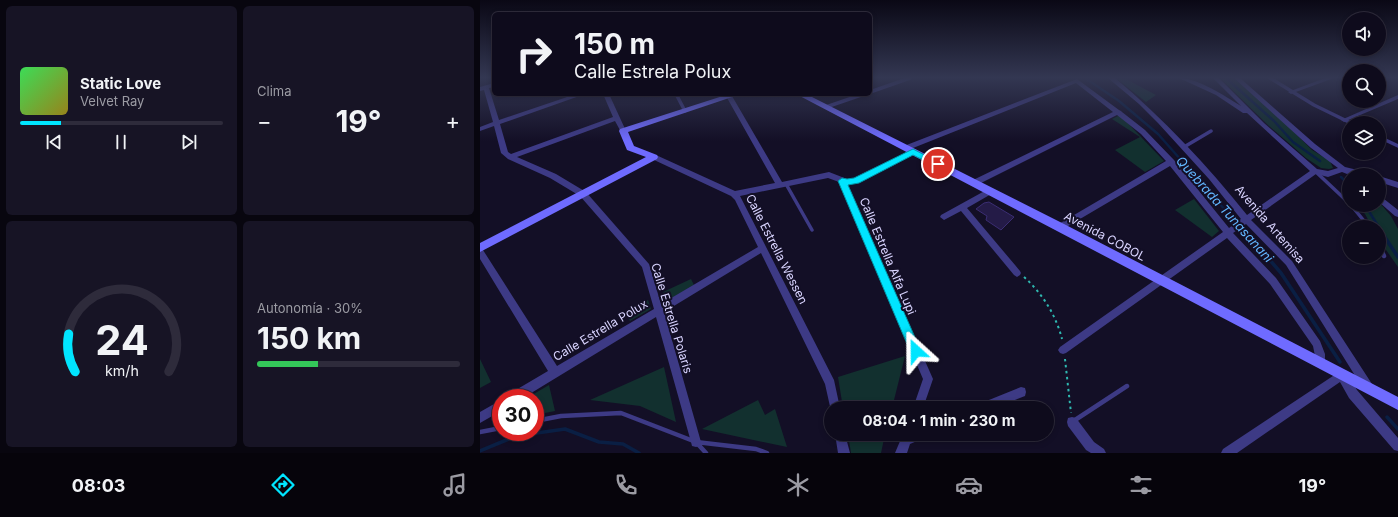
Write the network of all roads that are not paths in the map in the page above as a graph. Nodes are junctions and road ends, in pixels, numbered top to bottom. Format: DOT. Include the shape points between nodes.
graph roads {
  1 [pos="490,99"];
  2 [pos="567,99"];
  3 [pos="608,99"];
  4 [pos="679,99"];
  5 [pos="721,99"];
  6 [pos="735,99"];
  7 [pos="810,99"];
  8 [pos="849,99"];
  9 [pos="1033,99"];
  10 [pos="1102,99"];
  11 [pos="1136,99"];
  12 [pos="1226,99"];
  13 [pos="1237,99"];
  14 [pos="1261,99"];
  15 [pos="1305,99"];
  16 [pos="1393,99"];
  17 [pos="826,107"];
  18 [pos="685,111"];
  19 [pos="1119,112"];
  20 [pos="1353,116"];
  21 [pos="617,118"];
  22 [pos="1342,119"];
  23 [pos="497,123"];
  24 [pos="1262,124"];
  25 [pos="480,129"];
  26 [pos="623,131"];
  27 [pos="1211,132"];
  28 [pos="1386,140"];
  29 [pos="1398,146"];
  30 [pos="1184,147"];
  31 [pos="910,150"];
  32 [pos="510,157"];
  33 [pos="654,157"];
  34 [pos="1171,162"];
  35 [pos="1343,168"];
  36 [pos="1342,170"];
  37 [pos="1315,171"];
  38 [pos="842,181"];
  39 [pos="1386,181"];
  40 [pos="974,183"];
  41 [pos="783,185"];
  42 [pos="1398,185"];
  43 [pos="990,191"];
  44 [pos="583,194"];
  45 [pos="734,194"];
  46 [pos="1342,196"];
  47 [pos="1386,204"];
  48 [pos="962,207"];
  49 [pos="1357,212"];
  50 [pos="1398,214"];
  51 [pos="944,217"];
  52 [pos="1363,220"];
  53 [pos="1241,223"];
  54 [pos="1060,227"];
  55 [pos="812,230"];
  56 [pos="1227,232"];
  57 [pos="480,248"];
  58 [pos="763,248"];
  59 [pos="480,252"];
  60 [pos="1017,273"];
  61 [pos="1162,280"];
  62 [pos="659,310"];
  63 [pos="1064,350"];
  64 [pos="1320,363"];
  65 [pos="555,372"];
  66 [pos="1342,375"];
  67 [pos="1128,386"];
  68 [pos="528,389"];
  69 [pos="1369,389"];
  70 [pos="1021,392"];
  71 [pos="834,401"];
  72 [pos="920,401"];
  73 [pos="1000,401"];
  74 [pos="1398,404"];
  75 [pos="492,411"];
  76 [pos="480,418"];
  77 [pos="544,419"];
  78 [pos="1072,422"];
  79 [pos="492,430"];
  80 [pos="480,432"];
  81 [pos="841,441"];
  82 [pos="906,441"];
  83 [pos="696,442"];
  84 [pos="1398,446"];
  85 [pos="706,453"];
  86 [pos="767,453"];
  87 [pos="844,453"];
  88 [pos="901,453"];
  89 [pos="1100,453"];
  90 [pos="1227,453"];
  1 -- 23 [label="street"];
  2 -- 23 [label="street"];
  3 -- 21 [label="street, Calle Estrella Wessen"];
  4 -- 18 [label="lane"];
  5 -- 18 [label="main road"];
  6 -- 41 [label="street"];
  7 -- 17 [label="main road, Avenida COBOL"];
  8 -- 17 [label="lane"];
  9 -- 31 [label="street"];
  10 -- 19 [label="street"];
  11 -- 30 [label="street, Avenida Artemisa"];
  12 -- 24 [label="street"];
  13 -- 24 [label="street"];
  14 -- 35 [label="street" via="1313,146"];
  15 -- 22 [label="lane"];
  16 -- 20 [label="street"];
  17 -- 31 [label="main road, Avenida COBOL"];
  18 -- 26 [label="main road"];
  19 -- 34 [label="street" via="1143,132"];
  19 -- 40 [label="street"];
  21 -- 26 [label="street, Calle Estrella Wessen"];
  21 -- 32 [label="street"];
  23 -- 25 [label="street"];
  23 -- 32 [label="street" via="505,153"];
  24 -- 37 [label="street"];
  26 -- 33 [label="main road, Calle Estrella Wessen" via="630,148"];
  27 -- 30 [label="lane"];
  28 -- 29 [label="lane"];
  30 -- 53 [label="street, Avenida Artemisa" via="1212,177"];
  31 -- 38 [label="street" via="856,181"];
  31 -- 40 [label="main road, Avenida COBOL"];
  32 -- 44 [label="street, Calle Estrella Polaris" via="553,176"];
  33 -- 44 [label="main road"];
  33 -- 45 [label="street, Calle Estrella Wessen"];
  34 -- 54 [label="street"];
  34 -- 56 [label="street"];
  36 -- 37 [label="street" via="1328,174"];
  37 -- 46 [label="lane"];
  37 -- 53 [label="street"];
  38 -- 41 [label="street" via="829,175"];
  38 -- 72 [label="street, Calle Estrella Alfa Lupi" via="928,379"];
  39 -- 42 [label="street"];
  40 -- 43 [label="main road, Avenida COBOL"];
  41 -- 45 [label="street"];
  41 -- 55 [label="lane"];
  43 -- 48 [label="street"];
  43 -- 54 [label="main road, Avenida COBOL"];
  44 -- 57 [label="main road"];
  44 -- 62 [label="street, Calle Estrella Polaris" via="646,266"];
  45 -- 58 [label="street, Calle Estrella Wessen" via="743,206"];
  47 -- 50 [label="street"];
  48 -- 51 [label="street"];
  48 -- 60 [label="street"];
  49 -- 52 [label="lane"];
  53 -- 56 [label="street"];
  53 -- 69 [label="street, Avenida Artemisa" via="1289,263"];
  54 -- 61 [label="main road, Avenida COBOL"];
  56 -- 61 [label="street"];
  56 -- 64 [label="street" via="1273,281 1317,344"];
  58 -- 62 [label="street, Calle Estrella Polux"];
  58 -- 71 [label="street, Calle Estrella Wessen" via="830,383"];
  59 -- 65 [label="street"];
  61 -- 63 [label="street"];
  61 -- 64 [label="main road, Avenida COBOL"];
  62 -- 65 [label="street, Calle Estrella Polux"];
  62 -- 83 [label="street, Calle Estrella Polaris"];
  64 -- 66 [label="main road, Avenida COBOL"];
  65 -- 68 [label="street, Calle Estrella Polux"];
  66 -- 69 [label="main road, Avenida COBOL"];
  66 -- 84 [label="street" via="1352,394"];
  66 -- 90 [label="street"];
  67 -- 78 [label="lane"];
  69 -- 74 [label="main road, Avenida COBOL"];
  70 -- 73 [label="street"];
  75 -- 76 [label="street"];
  77 -- 83 [label="lane" via="621,413"];
  78 -- 89 [label="street" via="1090,446"];
  79 -- 80 [label="lane"];
  81 -- 87 [label="street"];
  82 -- 88 [label="street"];
  83 -- 85 [label="lane, Calle Estrella Polaris"];
  83 -- 86 [label="lane"];
}
